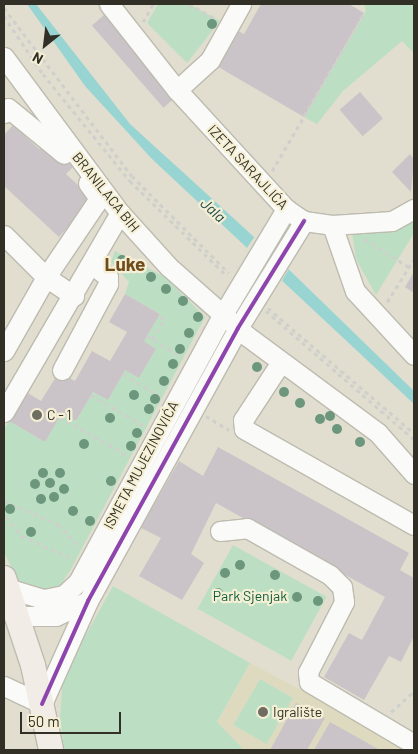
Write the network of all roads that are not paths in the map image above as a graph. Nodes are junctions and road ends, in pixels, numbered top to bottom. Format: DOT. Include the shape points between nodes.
graph roads {
  1 [pos="109,4"];
  2 [pos="241,4"];
  3 [pos="4,57"];
  4 [pos="25,88"];
  5 [pos="177,90"];
  6 [pos="6,111"];
  7 [pos="286,209"];
  8 [pos="414,209"];
  9 [pos="120,213"];
  10 [pos="304,221"];
  11 [pos="337,225"];
  12 [pos="4,236"];
  13 [pos="92,264"];
  14 [pos="46,277"];
  15 [pos="74,296"];
  16 [pos="222,316"];
  17 [pos="238,328"];
  18 [pos="4,351"];
  19 [pos="414,355"];
  20 [pos="281,362"];
  21 [pos="62,370"];
  22 [pos="4,412"];
  23 [pos="414,474"];
  24 [pos="414,525"];
  25 [pos="220,532"];
  26 [pos="5,583"];
  27 [pos="88,601"];
  28 [pos="17,616"];
  29 [pos="4,686"];
  30 [pos="42,704"];
  31 [pos="414,744"];
  32 [pos="51,750"];
  1 -- 5 [label="street, IZETA SARAJLIĆA"];
  2 -- 5 [label="street" via="210,60"];
  3 -- 4 [label="street, BRANILACA BIH"];
  4 -- 6 [label="street"];
  4 -- 9 [label="street, BRANILACA BIH"];
  5 -- 7 [label="street, IZETA SARAJLIĆA"];
  6 -- 14 [label="street" via="54,144 98,196"];
  7 -- 10 [label="street, IZETA SARAJLIĆA"];
  7 -- 16 [label="street, ISMETA MUJEZINOVIĆA"];
  8 -- 11 [label="street, IZETA SARAJLIĆA" via="392,221"];
  9 -- 13 [label="street"];
  9 -- 16 [label="street, BRANILACA BIH"];
  10 -- 11 [label="street, IZETA SARAJLIĆA"];
  10 -- 17 [label="street, ISMETA MUJEZINOVIĆA"];
  11 -- 19 [label="street" via="346,272 378,317"];
  12 -- 14 [label="street"];
  13 -- 15 [label="street"];
  13 -- 21 [label="street" via="108,278 108,284"];
  14 -- 15 [label="street"];
  14 -- 18 [label="street"];
  15 -- 22 [label="street"];
  16 -- 17 [label="street, BRANILACA BIH"];
  16 -- 26 [label="street, ISMETA MUJEZINOVIĆA" via="78,582 64,595 44,599"];
  17 -- 20 [label="street"];
  17 -- 27 [label="street, ISMETA MUJEZINOVIĆA"];
  20 -- 23 [label="street" via="378,434"];
  20 -- 24 [label="street" via="243,420 244,429"];
  25 -- 31 [label="street" via="247,528 330,575 342,587 344,602 308,672 309,682"];
  26 -- 28 [label="main road"];
  27 -- 28 [label="street" via="56,616"];
  27 -- 30 [label="street, ISMETA MUJEZINOVIĆA"];
  28 -- 30 [label="main road"];
  29 -- 30 [label="street" via="28,701"];
  30 -- 32 [label="main road"];
}
